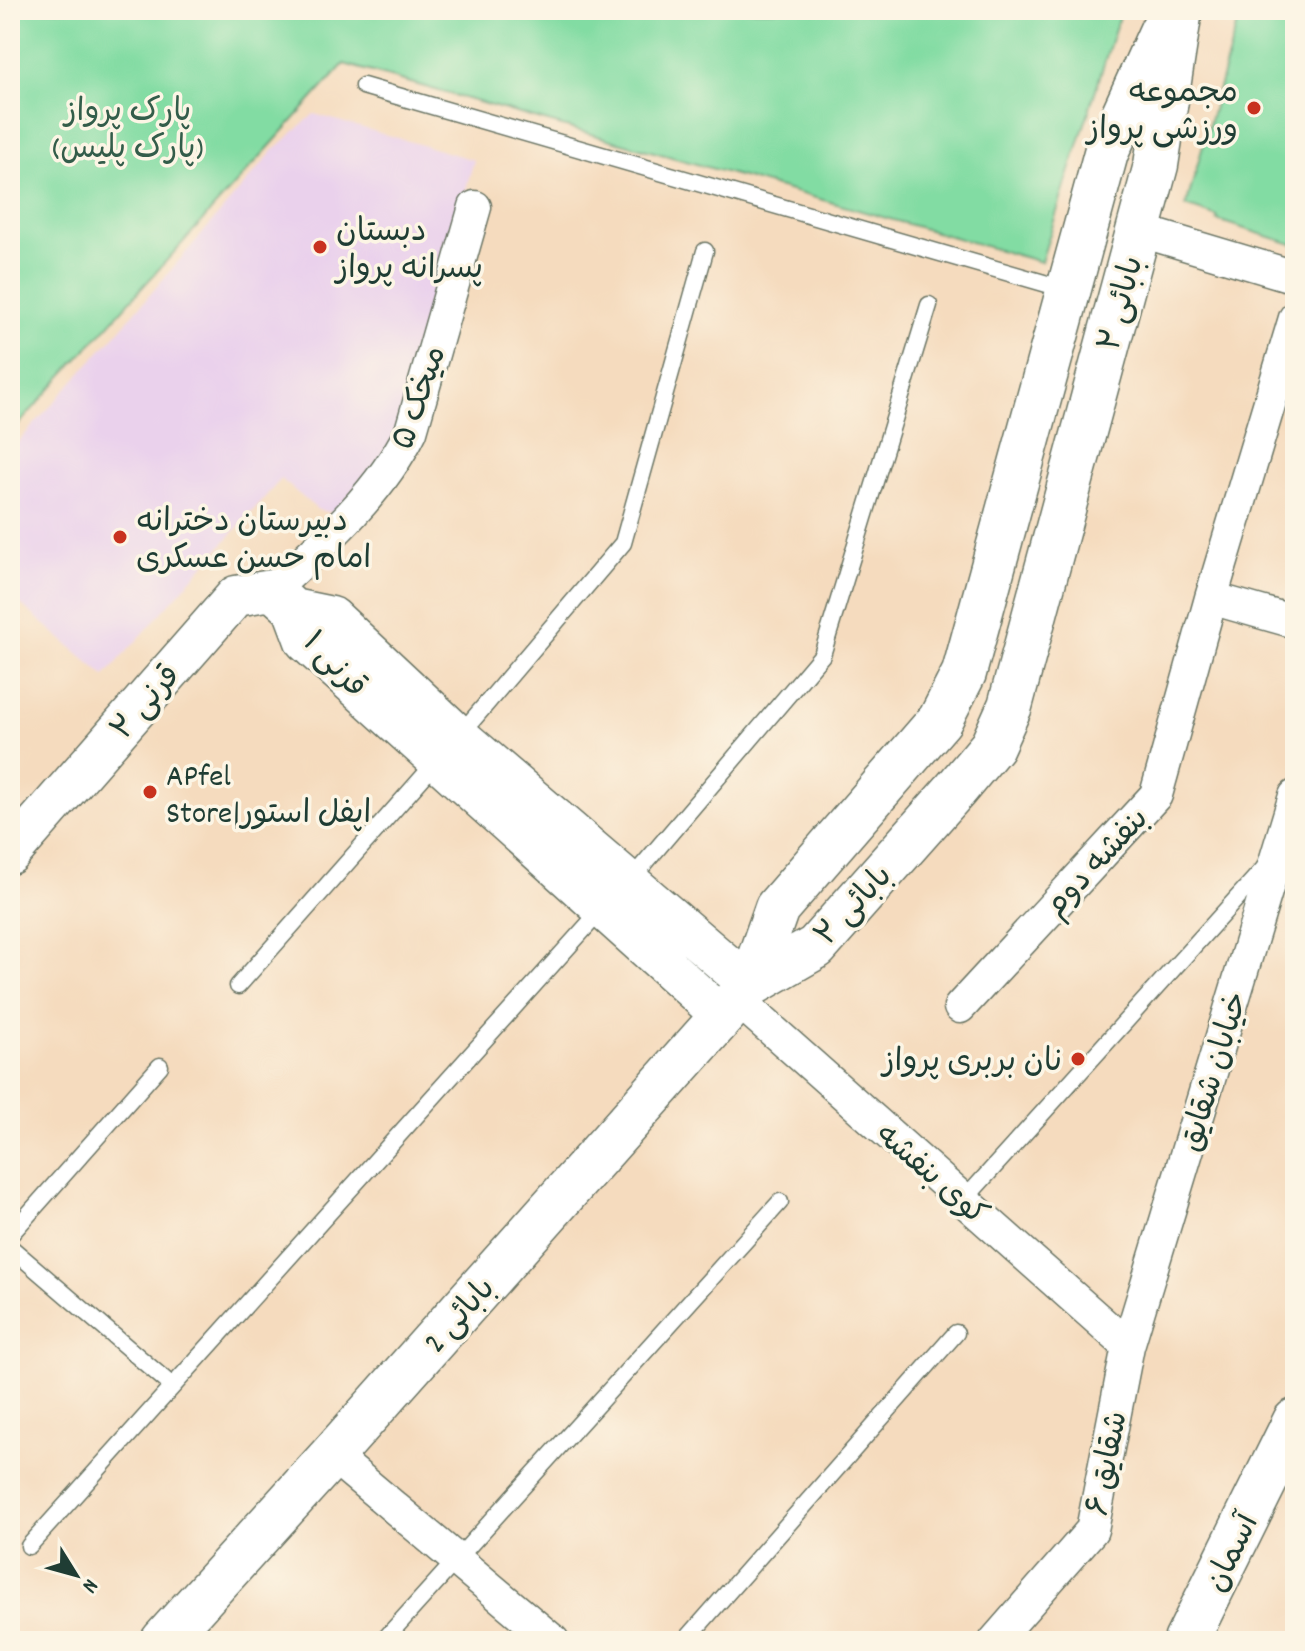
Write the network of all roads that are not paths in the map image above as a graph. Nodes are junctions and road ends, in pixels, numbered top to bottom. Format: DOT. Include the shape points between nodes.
graph roads {
  1 [pos="1172,10"];
  2 [pos="1180,10"];
  3 [pos="363,86"];
  4 [pos="475,207"];
  5 [pos="1138,230"];
  6 [pos="705,251"];
  7 [pos="1295,277"];
  8 [pos="1068,290"];
  9 [pos="929,305"];
  10 [pos="1295,318"];
  11 [pos="1211,598"];
  12 [pos="282,599"];
  13 [pos="1295,622"];
  14 [pos="448,748"];
  15 [pos="1295,796"];
  16 [pos="1278,852"];
  17 [pos="10,854"];
  18 [pos="616,895"];
  19 [pos="238,986"];
  20 [pos="736,1000"];
  21 [pos="960,1007"];
  22 [pos="160,1066"];
  23 [pos="964,1200"];
  24 [pos="780,1202"];
  25 [pos="10,1235"];
  26 [pos="10,1247"];
  27 [pos="956,1333"];
  28 [pos="1128,1346"];
  29 [pos="171,1385"];
  30 [pos="1295,1421"];
  31 [pos="332,1455"];
  32 [pos="29,1546"];
  33 [pos="456,1559"];
  34 [pos="163,1641"];
  35 [pos="383,1641"];
  36 [pos="553,1641"];
  37 [pos="685,1641"];
  38 [pos="995,1641"];
  39 [pos="1186,1641"];
  1 -- 8 [label="main road, بابائی ۲" via="1106,153"];
  2 -- 5 [label="main road, بابائی ۲" via="1156,165"];
  3 -- 8 [label="lane"];
  4 -- 12 [label="street, میخک ۵" via="411,431 396,462"];
  5 -- 7 [label="street"];
  5 -- 20 [label="main road, بابائی ۲" via="1010,706 992,746 816,947"];
  6 -- 14 [label="lane" via="623,543"];
  8 -- 20 [label="main road, بابائی ۲" via="964,673 940,720 777,908"];
  9 -- 18 [label="lane" via="822,655"];
  10 -- 11 [label="street, بنفشه دوم"];
  11 -- 13 [label="street"];
  11 -- 21 [label="street, بنفشه دوم" via="1156,795"];
  12 -- 14 [label="street, قرنی ۱" via="332,617"];
  12 -- 17 [label="street, قرنی ۲" via="236,596"];
  14 -- 18 [label="street, قرنی ۱"];
  14 -- 19 [label="lane"];
  15 -- 16 [label="street, خیابان شقایق"];
  16 -- 23 [label="lane"];
  16 -- 28 [label="street, خیابان شقایق"];
  18 -- 20 [label="street, قرنی ۱"];
  18 -- 29 [label="lane"];
  20 -- 23 [label="street, کوی بنفشه"];
  20 -- 31 [label="main road, بابائی 2"];
  22 -- 25 [label="lane"];
  23 -- 28 [label="street, کوی بنفشه"];
  24 -- 33 [label="lane"];
  26 -- 29 [label="lane"];
  27 -- 37 [label="lane"];
  28 -- 38 [label="street, شقایق ۶" via="1092,1530"];
  29 -- 32 [label="lane"];
  30 -- 39 [label="main road, آسمان"];
  31 -- 33 [label="street"];
  31 -- 34 [label="main road, بابائی 2"];
  33 -- 35 [label="lane"];
  33 -- 36 [label="street"];
}
